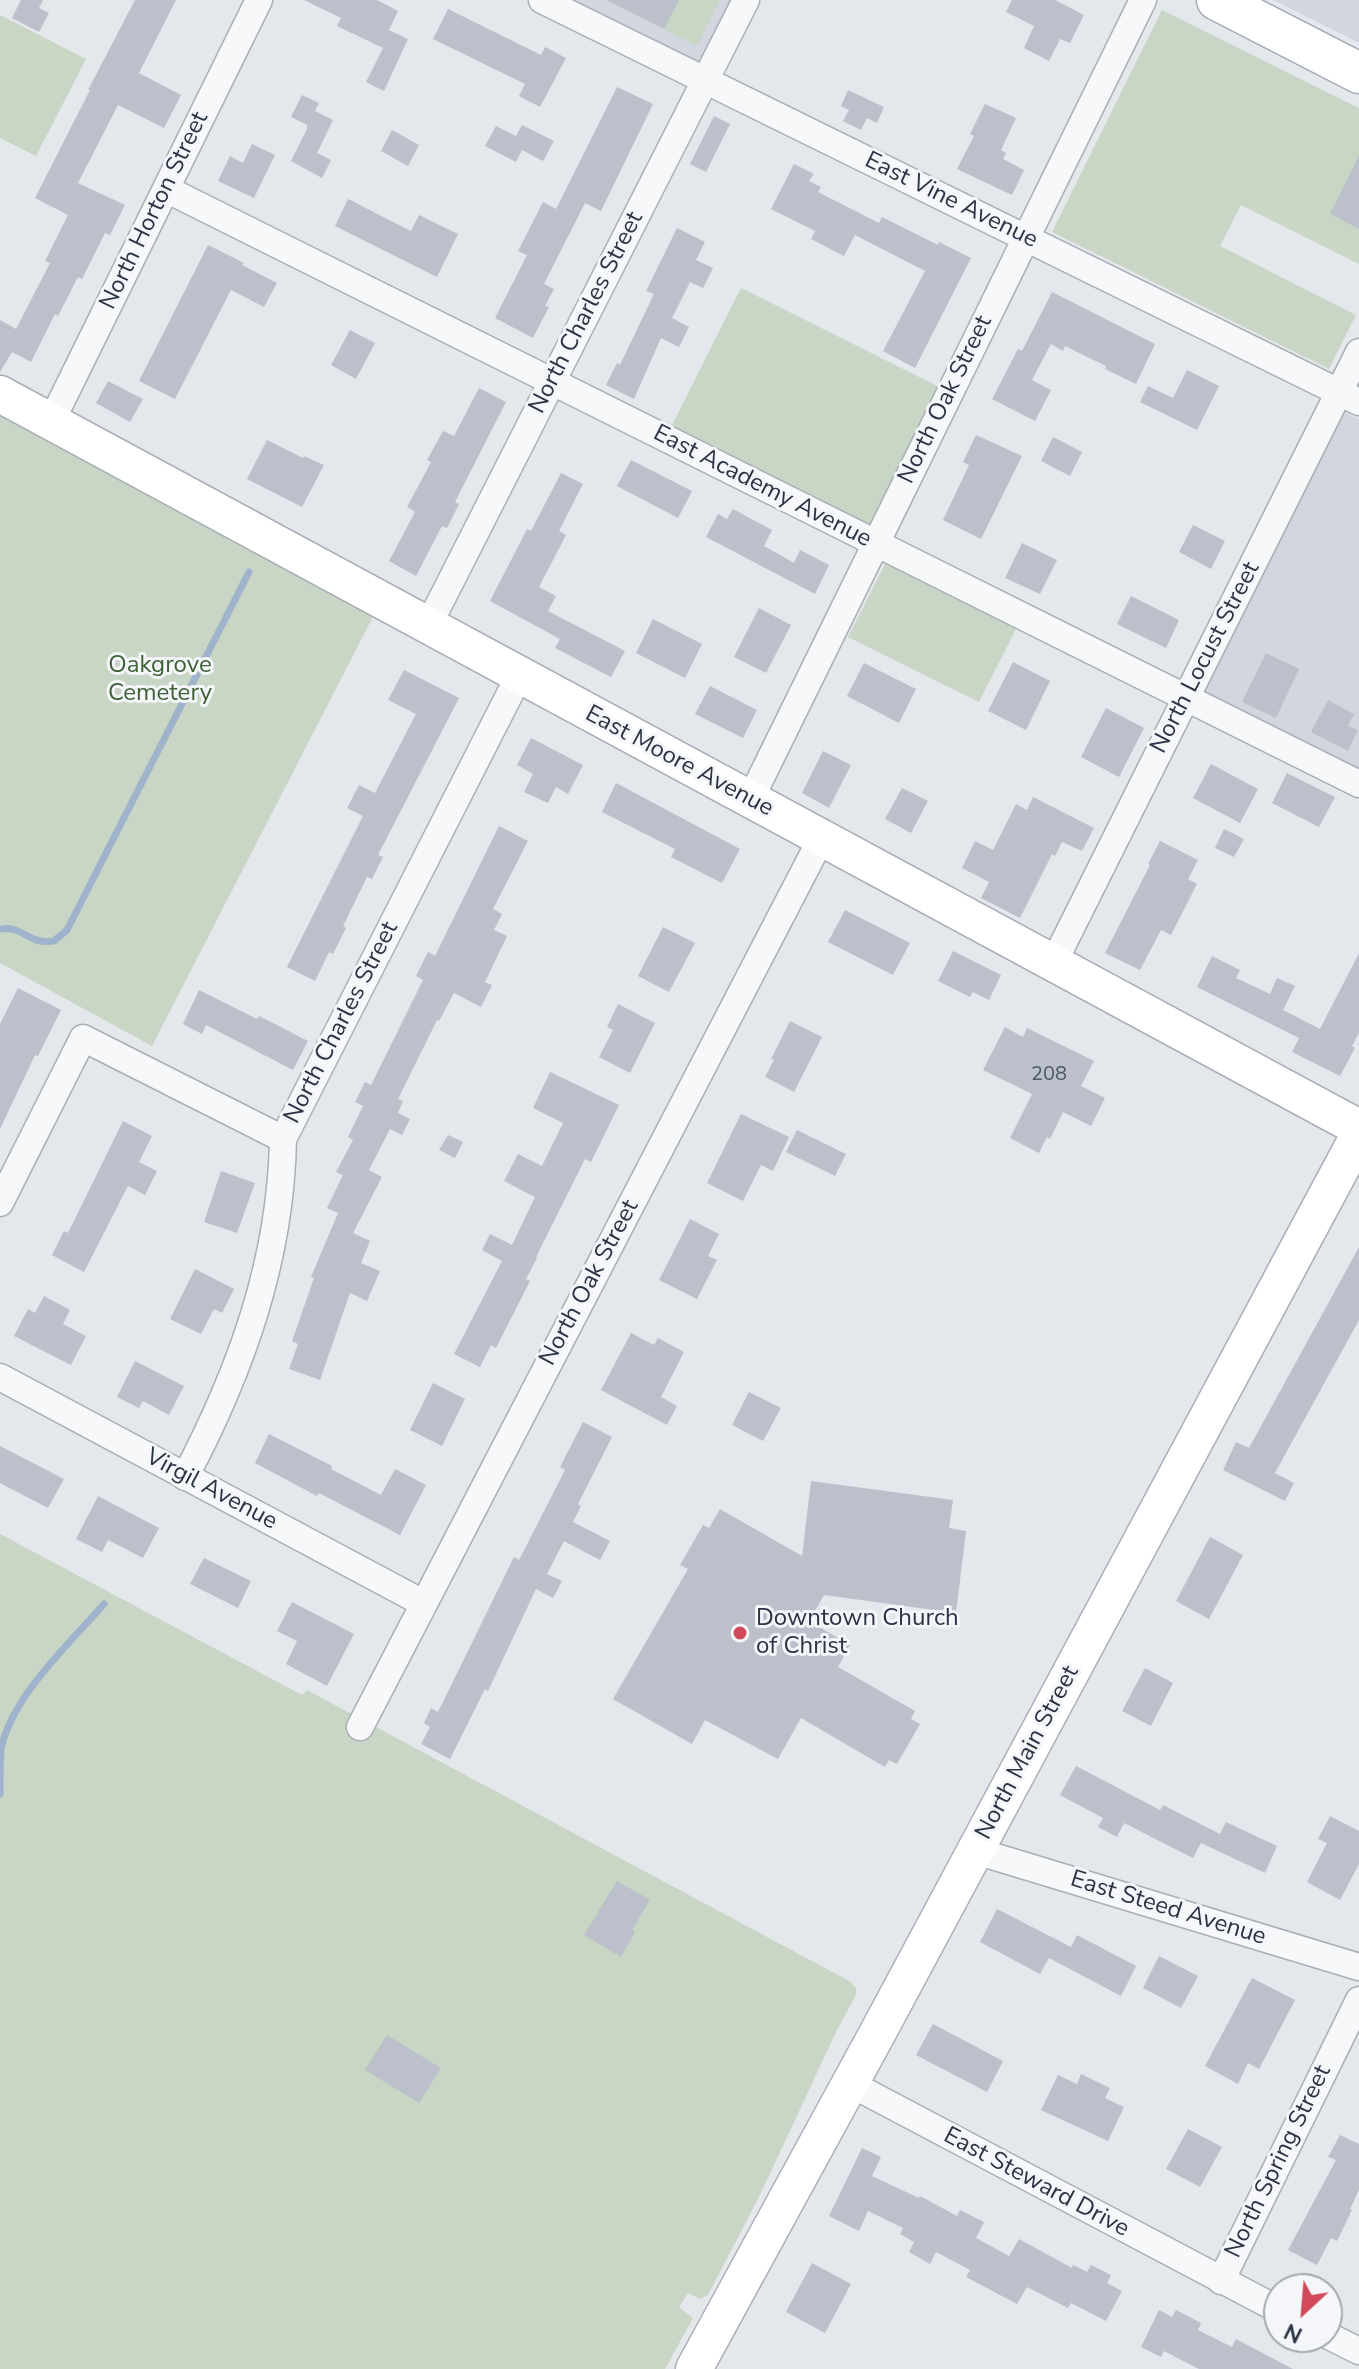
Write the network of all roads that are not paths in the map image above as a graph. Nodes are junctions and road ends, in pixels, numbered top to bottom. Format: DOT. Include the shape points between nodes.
graph roads {
  1 [pos="259,0"];
  2 [pos="542,0"];
  3 [pos="746,0"];
  4 [pos="1143,0"];
  5 [pos="1217,0"];
  6 [pos="1359,73"];
  7 [pos="706,81"];
  8 [pos="166,189"];
  9 [pos="1026,238"];
  10 [pos="1359,352"];
  11 [pos="552,382"];
  12 [pos="0,394"];
  13 [pos="1349,397"];
  14 [pos="51,422"];
  15 [pos="876,543"];
  16 [pos="428,626"];
  17 [pos="519,676"];
  18 [pos="1186,698"];
  19 [pos="1359,784"];
  20 [pos="750,800"];
  21 [pos="821,839"];
  22 [pos="1053,964"];
  23 [pos="1359,1128"];
  24 [pos="1359,1135"];
  25 [pos="283,1139"];
  26 [pos="0,1203"];
  27 [pos="0,1377"];
  28 [pos="185,1477"];
  29 [pos="423,1603"];
  30 [pos="360,1727"];
  31 [pos="976,1851"];
  32 [pos="1359,1967"];
  33 [pos="1359,2000"];
  34 [pos="851,2084"];
  35 [pos="1221,2281"];
  36 [pos="1263,2302"];
  37 [pos="694,2369"];
  1 -- 8 [label="street, North Horton Street"];
  2 -- 7 [label="street, East Vine Avenue"];
  3 -- 7 [label="street, North Charles Street"];
  4 -- 9 [label="street, North Oak Street"];
  5 -- 6 [label="main road"];
  7 -- 9 [label="street, East Vine Avenue"];
  7 -- 11 [label="street, North Charles Street"];
  8 -- 11 [label="street, East Academy Avenue"];
  8 -- 14 [label="street, North Horton Street"];
  9 -- 13 [label="street, East Vine Avenue"];
  9 -- 15 [label="street, North Oak Street"];
  10 -- 13 [label="street, North Locust Street"];
  11 -- 15 [label="street, East Academy Avenue"];
  11 -- 16 [label="street, North Charles Street"];
  12 -- 14 [label="street, East Moore Avenue"];
  13 -- 18 [label="street, North Locust Street"];
  14 -- 16 [label="street, East Moore Avenue"];
  15 -- 18 [label="street, East Academy Avenue"];
  15 -- 20 [label="street, North Oak Street"];
  16 -- 17 [label="street, East Moore Avenue"];
  17 -- 20 [label="street, East Moore Avenue"];
  17 -- 25 [label="street, North Charles Street"];
  18 -- 19 [label="street, East Academy Avenue"];
  18 -- 22 [label="street, North Locust Street"];
  20 -- 21 [label="street, East Moore Avenue"];
  21 -- 22 [label="street, East Moore Avenue"];
  21 -- 29 [label="street, North Oak Street"];
  22 -- 23 [label="street, East Moore Avenue"];
  24 -- 31 [label="street, North Main Street"];
  25 -- 26 [label="street" via="83,1038"];
  25 -- 28 [label="street, North Charles Street" via="282,1182 260,1295 233,1377"];
  27 -- 28 [label="street, Virgil Avenue"];
  28 -- 29 [label="street, Virgil Avenue"];
  29 -- 30 [label="street, North Oak Street"];
  31 -- 32 [label="street, East Steed Avenue"];
  31 -- 34 [label="street, North Main Street"];
  33 -- 35 [label="street, North Spring Street"];
  34 -- 35 [label="street, East Steward Drive"];
  34 -- 37 [label="street, North Main Street"];
  35 -- 36 [label="street, East Steward Drive"];
}
